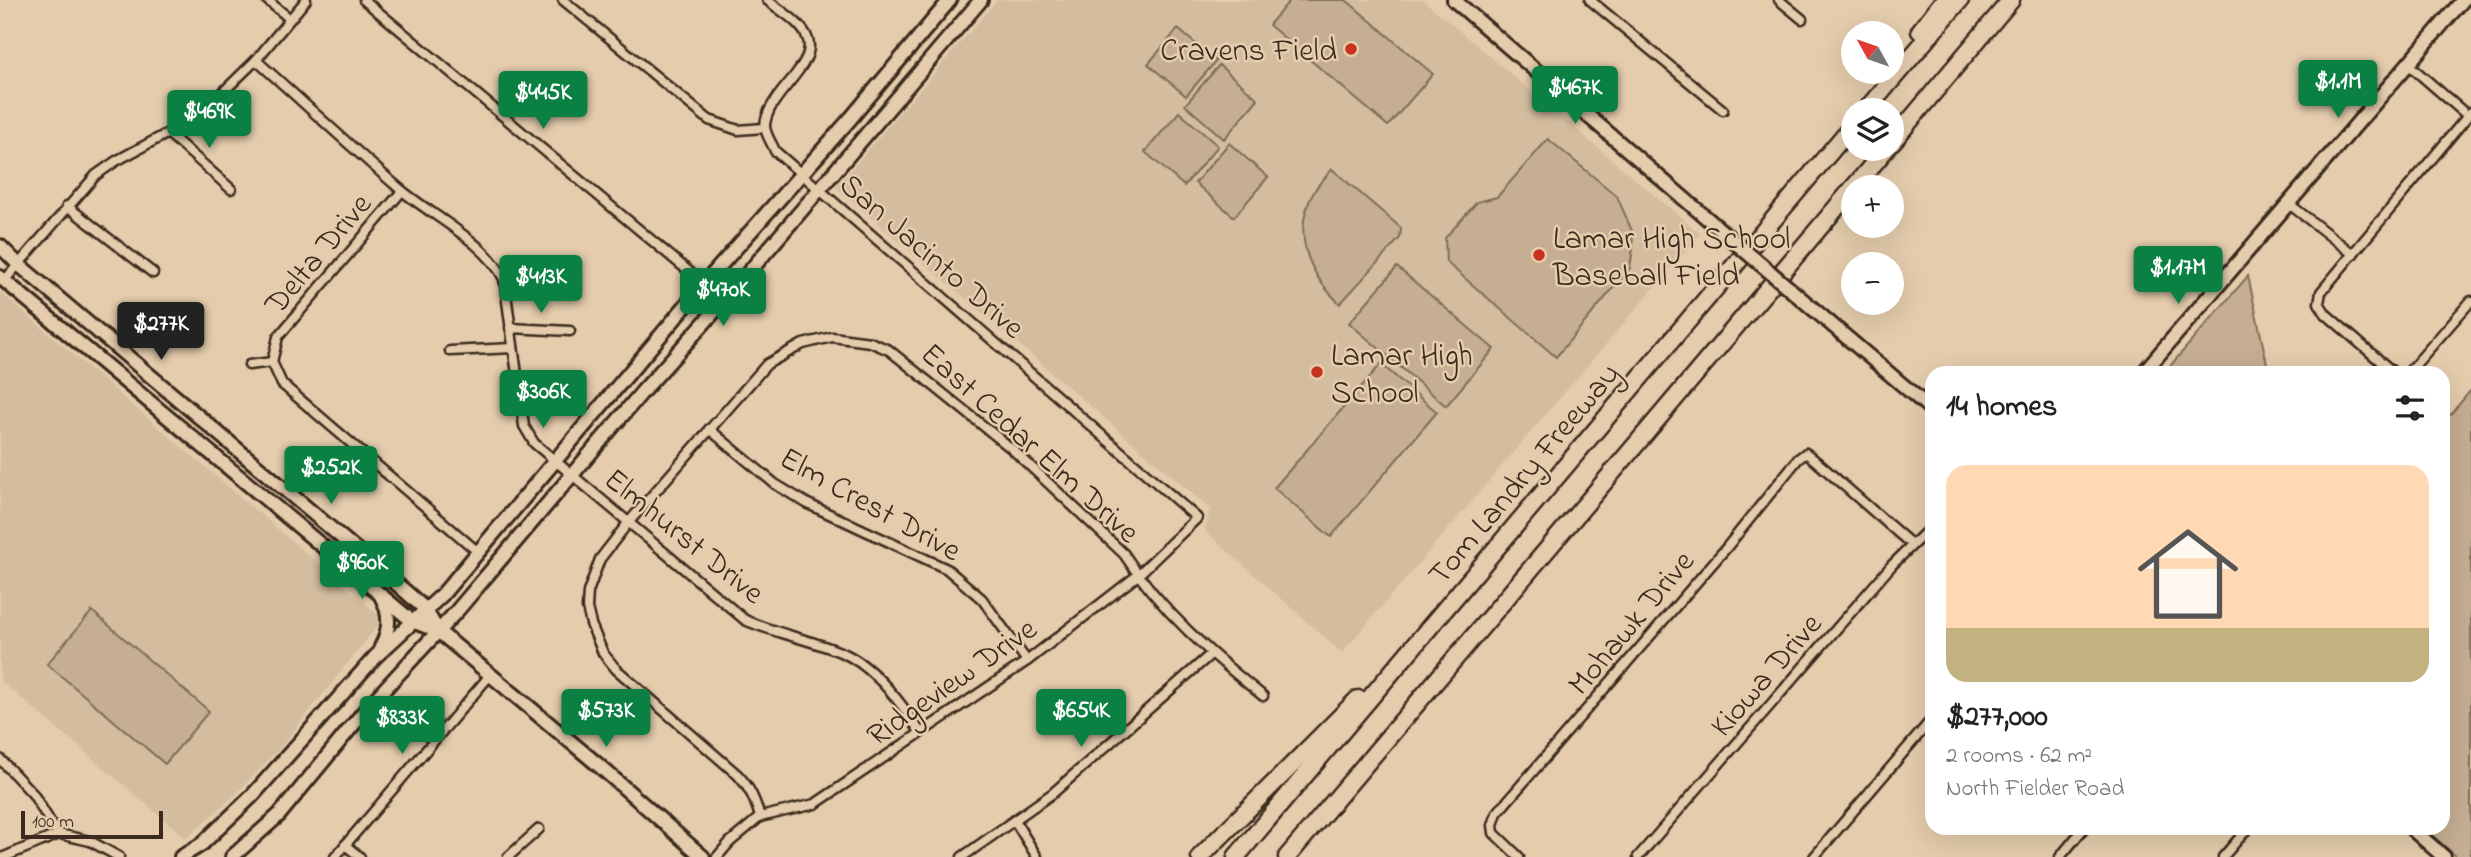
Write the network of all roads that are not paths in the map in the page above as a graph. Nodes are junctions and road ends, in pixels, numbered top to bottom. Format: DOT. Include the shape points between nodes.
graph roads {
  1 [pos="267,0"];
  2 [pos="306,0"];
  3 [pos="364,0"];
  4 [pos="563,0"];
  5 [pos="767,0"];
  6 [pos="950,0"];
  7 [pos="981,0"];
  8 [pos="1454,0"];
  9 [pos="1779,0"];
  10 [pos="1944,0"];
  11 [pos="1960,0"];
  12 [pos="2011,0"];
  13 [pos="2463,0"];
  14 [pos="1594,1"];
  15 [pos="289,18"];
  16 [pos="1802,19"];
  17 [pos="1904,50"];
  18 [pos="256,60"];
  19 [pos="2408,64"];
  20 [pos="1877,84"];
  21 [pos="1866,98"];
  22 [pos="1876,98"];
  23 [pos="1723,110"];
  24 [pos="2470,114"];
  25 [pos="851,118"];
  26 [pos="764,128"];
  27 [pos="1904,128"];
  28 [pos="1841,130"];
  29 [pos="868,131"];
  30 [pos="167,133"];
  31 [pos="1841,139"];
  32 [pos="1876,161"];
  33 [pos="802,172"];
  34 [pos="1863,175"];
  35 [pos="819,188"];
  36 [pos="231,189"];
  37 [pos="402,191"];
  38 [pos="1841,201"];
  39 [pos="2288,203"];
  40 [pos="67,206"];
  41 [pos="1781,209"];
  42 [pos="0,246"];
  43 [pos="2353,254"];
  44 [pos="18,264"];
  45 [pos="153,273"];
  46 [pos="2,279"];
  47 [pos="704,284"];
  48 [pos="2471,301"];
  49 [pos="510,328"];
  50 [pos="570,331"];
  51 [pos="513,348"];
  52 [pos="450,351"];
  53 [pos="272,362"];
  54 [pos="249,365"];
  55 [pos="2149,366"];
  56 [pos="2386,366"];
  57 [pos="2415,366"];
  58 [pos="1925,404"];
  59 [pos="215,429"];
  60 [pos="709,429"];
  61 [pos="200,445"];
  62 [pos="555,460"];
  63 [pos="572,474"];
  64 [pos="1197,518"];
  65 [pos="628,523"];
  66 [pos="1925,532"];
  67 [pos="1911,544"];
  68 [pos="478,552"];
  69 [pos="1138,575"];
  70 [pos="380,594"];
  71 [pos="1450,604"];
  72 [pos="425,609"];
  73 [pos="412,621"];
  74 [pos="438,631"];
  75 [pos="1211,654"];
  76 [pos="376,657"];
  77 [pos="1027,661"];
  78 [pos="491,674"];
  79 [pos="1263,696"];
  80 [pos="1925,728"];
  81 [pos="920,733"];
  82 [pos="0,759"];
  83 [pos="1365,765"];
  84 [pos="760,817"];
  85 [pos="1015,821"];
  86 [pos="539,829"];
  87 [pos="59,834"];
  88 [pos="2078,835"];
  89 [pos="2242,835"];
  90 [pos="2417,835"];
  91 [pos="345,845"];
  92 [pos="2435,854"];
  93 [pos="4,857"];
  94 [pos="119,857"];
  95 [pos="181,857"];
  96 [pos="232,857"];
  97 [pos="335,857"];
  98 [pos="360,857"];
  99 [pos="508,857"];
  100 [pos="703,857"];
  101 [pos="717,857"];
  102 [pos="962,857"];
  103 [pos="1037,857"];
  104 [pos="1200,857"];
  105 [pos="1236,857"];
  106 [pos="1287,857"];
  107 [pos="1295,857"];
  108 [pos="1519,857"];
  109 [pos="1638,857"];
  110 [pos="1814,857"];
  111 [pos="2060,857"];
  112 [pos="2223,857"];
  1 -- 15 [label="street"];
  2 -- 15 [label="street"];
  3 -- 47 [label="street"];
  4 -- 26 [label="street" via="709,120 738,130"];
  5 -- 26 [label="street" via="797,24 807,37 809,53 769,108"];
  6 -- 25 [label="main road"];
  7 -- 29 [label="main road"];
  8 -- 58 [label="main road, bridge"];
  9 -- 16 [label="street"];
  10 -- 17 [label="highway"];
  11 -- 22 [label="highway"];
  12 -- 27 [label="highway"];
  13 -- 19 [label="main road"];
  14 -- 23 [label="street"];
  15 -- 18 [label="street"];
  18 -- 30 [label="street" via="217,98"];
  18 -- 37 [label="street, Elmhurst Drive"];
  19 -- 24 [label="street"];
  19 -- 39 [label="main road"];
  20 -- 21 [label="highway"];
  24 -- 43 [label="street"];
  25 -- 29 [label="main road"];
  25 -- 33 [label="main road"];
  26 -- 33 [label="street, San Jacinto Drive" via="775,151"];
  28 -- 41 [label="highway"];
  29 -- 35 [label="main road"];
  30 -- 36 [label="street"];
  30 -- 40 [label="street" via="96,174"];
  31 -- 41 [label="highway, Tom Landry Freeway"];
  32 -- 34 [label="highway"];
  33 -- 35 [label="street, San Jacinto Drive"];
  33 -- 47 [label="main road"];
  35 -- 63 [label="main road"];
  35 -- 64 [label="street, San Jacinto Drive"];
  37 -- 49 [label="street, Elmhurst Drive" via="498,267 504,279"];
  37 -- 53 [label="street, Delta Drive" via="278,337"];
  38 -- 83 [label="highway"];
  39 -- 43 [label="street"];
  39 -- 55 [label="main road"];
  40 -- 44 [label="street"];
  40 -- 45 [label="street"];
  41 -- 71 [label="highway, Tom Landry Freeway"];
  42 -- 44 [label="main road"];
  43 -- 56 [label="street" via="2320,292 2319,303"];
  44 -- 46 [label="street"];
  44 -- 59 [label="main road"];
  46 -- 61 [label="main road"];
  47 -- 62 [label="main road"];
  48 -- 57 [label="street"];
  49 -- 50 [label="street"];
  49 -- 51 [label="street, Elmhurst Drive"];
  51 -- 52 [label="street"];
  51 -- 62 [label="street, Elmhurst Drive" via="524,426 534,443"];
  53 -- 54 [label="street"];
  53 -- 68 [label="street, Delta Drive" via="282,384"];
  59 -- 61 [label="main road"];
  59 -- 72 [label="main road"];
  60 -- 65 [label="street, East Cedar Elm Drive"];
  60 -- 69 [label="street, East Cedar Elm Drive" via="766,364 786,352 832,337 870,342 902,359 1012,449 1124,554"];
  60 -- 77 [label="street, Elm Crest Drive" via="775,484 808,504 947,569 982,598"];
  61 -- 70 [label="main road"];
  62 -- 63 [label="street, Elmhurst Drive"];
  62 -- 68 [label="main road"];
  63 -- 65 [label="street, Elmhurst Drive"];
  63 -- 74 [label="main road"];
  64 -- 69 [label="street, Ridgeview Drive"];
  65 -- 81 [label="street, Elmhurst Drive" via="746,620 846,655 879,679"];
  65 -- 84 [label="street, East Cedar Elm Drive" via="600,559 587,592 587,608 603,653 634,688 747,785"];
  66 -- 67 [label="street, Kiowa Drive"];
  67 -- 108 [label="street, Mohawk Drive" via="1806,453 1798,459 1497,813 1494,834"];
  67 -- 109 [label="street, Kiowa Drive"];
  68 -- 72 [label="main road"];
  69 -- 75 [label="street, East Cedar Elm Drive"];
  69 -- 77 [label="street, Ridgeview Drive"];
  70 -- 73 [label="main road"];
  70 -- 76 [label="main road" via="388,628"];
  71 -- 104 [label="highway"];
  71 -- 105 [label="highway, Tom Landry Freeway"];
  72 -- 73 [label="main road"];
  72 -- 74 [label="main road"];
  73 -- 74 [label="main road"];
  73 -- 76 [label="main road"];
  74 -- 78 [label="main road"];
  74 -- 96 [label="main road" via="279,815"];
  75 -- 79 [label="street, East Cedar Elm Drive"];
  75 -- 85 [label="street" via="1054,793"];
  76 -- 95 [label="main road" via="252,796 202,844"];
  77 -- 81 [label="street, Ridgeview Drive"];
  78 -- 91 [label="street"];
  78 -- 100 [label="main road"];
  80 -- 110 [label="street"];
  81 -- 84 [label="street, Ridgeview Drive" via="815,804"];
  82 -- 87 [label="street" via="33,794"];
  83 -- 106 [label="highway"];
  83 -- 107 [label="highway"];
  84 -- 101 [label="street, Ridgeview Drive"];
  85 -- 102 [label="street"];
  85 -- 103 [label="street"];
  86 -- 99 [label="street"];
  87 -- 93 [label="street"];
  87 -- 94 [label="street" via="90,841"];
  88 -- 111 [label="street"];
  89 -- 112 [label="street"];
  90 -- 92 [label="main road"];
  91 -- 97 [label="street"];
  91 -- 98 [label="street"];
}
